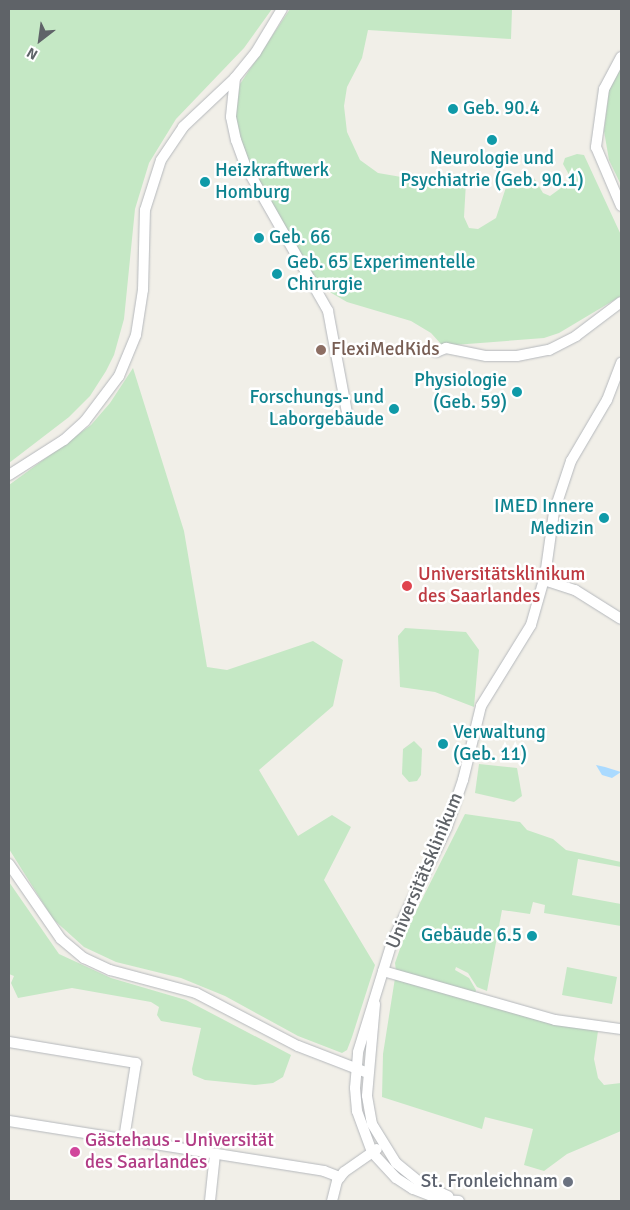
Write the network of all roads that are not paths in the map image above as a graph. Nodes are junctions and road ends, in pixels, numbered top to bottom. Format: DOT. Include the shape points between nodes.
graph roads {
  1 [pos="282,9"];
  2 [pos="621,57"];
  3 [pos="235,78"];
  4 [pos="621,206"];
  5 [pos="621,302"];
  6 [pos="436,352"];
  7 [pos="621,363"];
  8 [pos="348,418"];
  9 [pos="9,475"];
  10 [pos="544,580"];
  11 [pos="621,620"];
  12 [pos="9,864"];
  13 [pos="383,971"];
  14 [pos="376,1000"];
  15 [pos="621,1029"];
  16 [pos="9,1042"];
  17 [pos="356,1070"];
  18 [pos="368,1073"];
  19 [pos="9,1121"];
  20 [pos="124,1138"];
  21 [pos="382,1146"];
  22 [pos="372,1152"];
  23 [pos="215,1154"];
  24 [pos="340,1176"];
  25 [pos="210,1201"];
  26 [pos="332,1201"];
  27 [pos="460,1201"];
  1 -- 3 [label="street" via="267,37"];
  2 -- 4 [label="street" via="604,89 596,147"];
  3 -- 8 [label="street" via="231,118 236,140 246,166 327,308"];
  3 -- 9 [label="street" via="183,127 155,175 144,225 142,307 136,335 119,376 105,398 78,427"];
  5 -- 6 [label="street" via="576,336 549,350 517,356 486,356 446,348"];
  7 -- 10 [label="street, Universitätsklinikum" via="607,400 578,444 564,477 554,512"];
  10 -- 11 [label="street" via="582,594"];
  10 -- 13 [label="street, Universitätsklinikum" via="528,631 484,699 447,827 402,918"];
  12 -- 17 [label="street" via="61,939 84,958 110,970 196,993 298,1046"];
  13 -- 14 [label="street, Universitätsklinikum"];
  13 -- 15 [label="street" via="555,1020"];
  14 -- 17 [label="street" via="366,1018"];
  14 -- 18 [label="street"];
  16 -- 20 [label="street" via="136,1063"];
  17 -- 18 [label="street"];
  17 -- 22 [label="street" via="358,1111"];
  18 -- 21 [label="street" via="368,1110"];
  19 -- 20 [label="street"];
  20 -- 23 [label="street"];
  21 -- 22 [label="street"];
  21 -- 27 [label="street" via="409,1175"];
  22 -- 24 [label="street"];
  22 -- 27 [label="street" via="396,1178 413,1189 442,1200"];
  23 -- 24 [label="street"];
  23 -- 25 [label="street"];
  24 -- 26 [label="street"];
}
